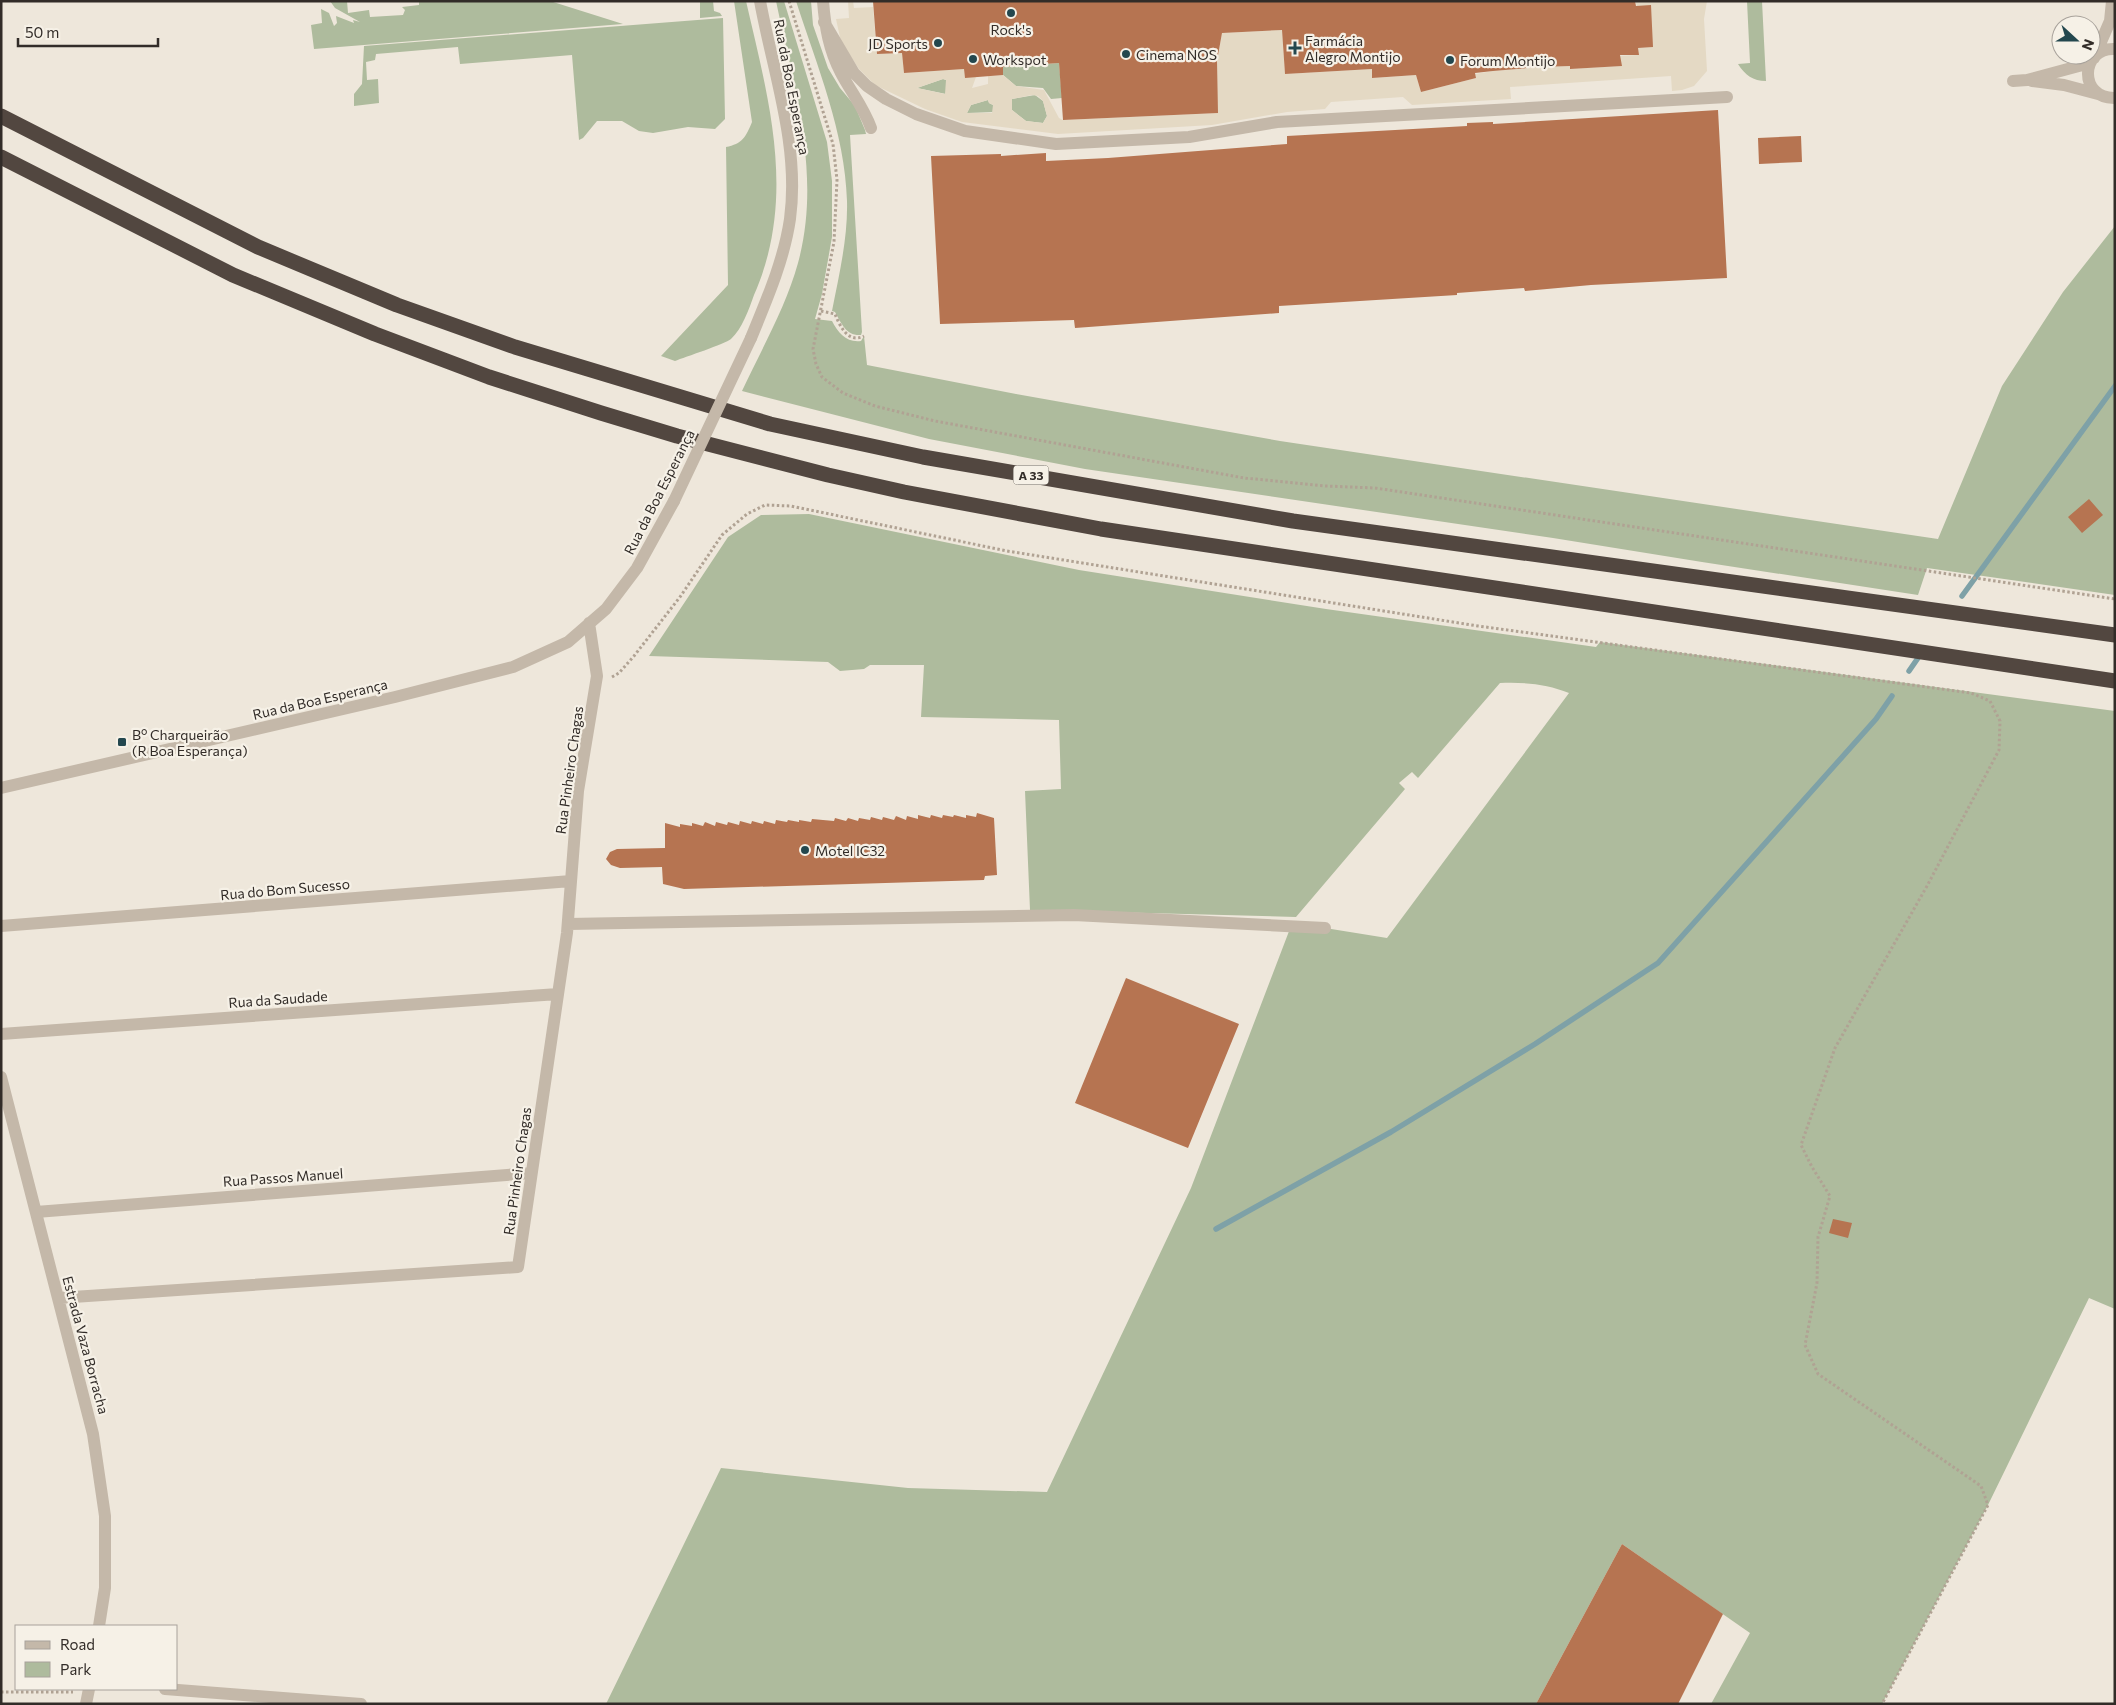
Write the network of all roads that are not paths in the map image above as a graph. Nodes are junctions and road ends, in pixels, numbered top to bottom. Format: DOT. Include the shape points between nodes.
graph roads {
  1 [pos="760,1"];
  2 [pos="823,1"];
  3 [pos="2112,1"];
  4 [pos="824,22"];
  5 [pos="2101,42"];
  6 [pos="2115,49"];
  7 [pos="2101,53"];
  8 [pos="2076,65"];
  9 [pos="2091,65"];
  10 [pos="2027,80"];
  11 [pos="2013,81"];
  12 [pos="1727,96"];
  13 [pos="2105,96"];
  14 [pos="2115,106"];
  15 [pos="1,116"];
  16 [pos="871,128"];
  17 [pos="1,157"];
  18 [pos="589,623"];
  19 [pos="2115,635"];
  20 [pos="2115,681"];
  21 [pos="1,788"];
  22 [pos="571,882"];
  23 [pos="568,924"];
  24 [pos="1,926"];
  25 [pos="1325,928"];
  26 [pos="558,994"];
  27 [pos="1,1034"];
  28 [pos="1,1077"];
  29 [pos="532,1173"];
  30 [pos="36,1212"];
  31 [pos="58,1298"];
  32 [pos="98,1625"];
  33 [pos="178,1690"];
  34 [pos="361,1704"];
  1 -- 18 [label="street, Rua da Boa Esperança, bridge" via="792,169 790,219 779,268 752,338 674,501 638,568 606,609"];
  2 -- 4 [label="street"];
  3 -- 5 [label="street" via="2112,15"];
  4 -- 12 [label="street" via="854,73 886,99 916,114 965,131 1056,144 1189,137 1277,122"];
  4 -- 16 [label="street" via="834,59"];
  6 -- 7 [label="street"];
  8 -- 10 [label="street"];
  9 -- 13 [label="street" via="2088,76 2093,89"];
  10 -- 11 [label="street"];
  10 -- 13 [label="street" via="2064,85"];
  13 -- 14 [label="street"];
  15 -- 19 [label="highway, A 33" via="258,247 380,298 515,347 770,424 923,457 1293,520"];
  17 -- 20 [label="highway" via="233,275 375,334 601,413 828,475 1018,514 1176,541"];
  18 -- 21 [label="street, Rua da Boa Esperança" via="568,642 513,667"];
  18 -- 22 [label="street, Rua Pinheiro Chagas" via="597,676 578,791"];
  22 -- 23 [label="street, Rua Pinheiro Chagas"];
  22 -- 24 [label="street, Rua do Bom Sucesso"];
  23 -- 25 [label="street" via="1074,915"];
  23 -- 26 [label="street, Rua Pinheiro Chagas"];
  26 -- 27 [label="street, Rua da Saudade"];
  26 -- 29 [label="street, Rua Pinheiro Chagas"];
  28 -- 30 [label="street, Estrada Vaza Borracha"];
  29 -- 30 [label="street, Rua Passos Manuel"];
  29 -- 31 [label="street, Rua Pinheiro Chagas" via="518,1267"];
  30 -- 31 [label="street, Estrada Vaza Borracha"];
  31 -- 32 [label="street, Estrada Vaza Borracha" via="93,1434 105,1516 105,1588"];
  33 -- 34 [label="street"];
}
